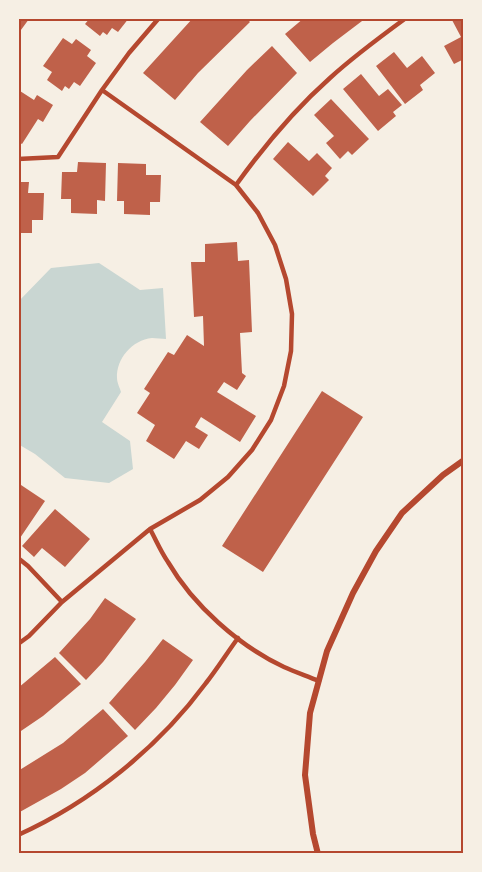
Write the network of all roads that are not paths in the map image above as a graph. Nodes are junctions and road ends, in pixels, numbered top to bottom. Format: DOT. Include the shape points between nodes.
graph roads {
  1 [pos="159,18"];
  2 [pos="406,18"];
  3 [pos="102,90"];
  4 [pos="18,159"];
  5 [pos="236,185"];
  6 [pos="464,460"];
  7 [pos="150,529"];
  8 [pos="18,558"];
  9 [pos="62,602"];
  10 [pos="238,638"];
  11 [pos="18,644"];
  12 [pos="319,681"];
  13 [pos="18,835"];
  14 [pos="318,854"];
  1 -- 3 [label="lane"];
  2 -- 5 [label="lane" via="330,78 292,115"];
  3 -- 4 [label="lane" via="58,157"];
  3 -- 5 [label="lane"];
  5 -- 7 [label="lane" via="258,213 275,245 286,279 292,315 291,351 284,386 271,420 228,477 200,500"];
  6 -- 12 [label="street" via="402,513 376,551 327,651"];
  7 -- 9 [label="lane"];
  7 -- 10 [label="lane" via="191,595"];
  8 -- 9 [label="lane"];
  9 -- 11 [label="lane"];
  10 -- 12 [label="lane" via="283,666"];
  10 -- 13 [label="lane" via="170,727 129,765 84,799"];
  12 -- 14 [label="street" via="310,713 306,775"];
}
